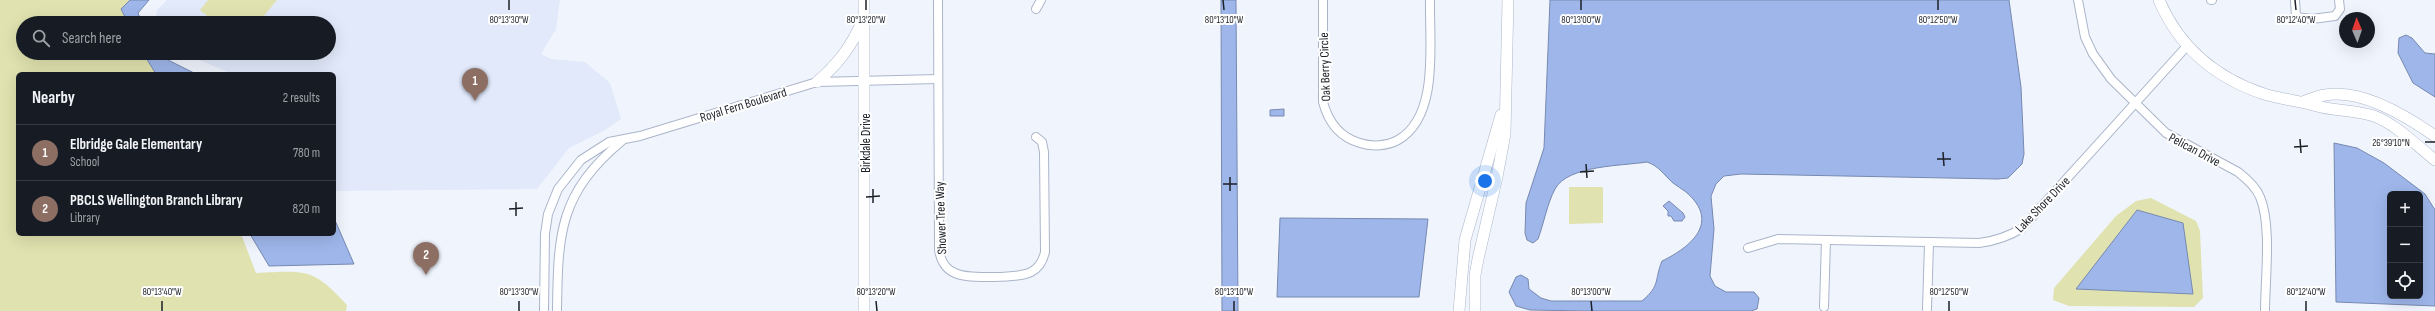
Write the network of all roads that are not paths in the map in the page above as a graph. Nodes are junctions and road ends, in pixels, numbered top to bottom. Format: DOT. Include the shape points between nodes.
graph roads {
  1 [pos="864,0"];
  2 [pos="938,0"];
  3 [pos="1041,0"];
  4 [pos="1323,0"];
  5 [pos="1430,0"];
  6 [pos="1508,0"];
  7 [pos="2078,0"];
  8 [pos="2158,0"];
  9 [pos="2295,0"];
  10 [pos="2339,0"];
  11 [pos="1036,9"];
  12 [pos="864,18"];
  13 [pos="2187,46"];
  14 [pos="865,79"];
  15 [pos="938,79"];
  16 [pos="817,82"];
  17 [pos="2305,101"];
  18 [pos="2135,102"];
  19 [pos="1504,104"];
  20 [pos="2435,136"];
  21 [pos="1036,137"];
  22 [pos="623,140"];
  23 [pos="2435,160"];
  24 [pos="1826,240"];
  25 [pos="1929,242"];
  26 [pos="1748,248"];
  27 [pos="1824,307"];
  28 [pos="1927,309"];
  29 [pos="544,311"];
  30 [pos="557,311"];
  31 [pos="864,311"];
  32 [pos="1459,311"];
  33 [pos="1475,311"];
  34 [pos="2265,311"];
  1 -- 12 [label="street, Birkdale Drive"];
  2 -- 15 [label="street, Shower Tree Way"];
  3 -- 11 [label="street"];
  4 -- 5 [label="street, Oak Berry Circle" via="1323,102 1326,112 1330,121 1345,137 1365,145 1377,146 1395,142 1404,136 1413,128 1424,110 1429,89"];
  6 -- 19 [label="street"];
  7 -- 18 [label="street, Pelican Drive" via="2080,21 2092,54 2110,79"];
  8 -- 13 [label="street"];
  9 -- 10 [label="street" via="2296,17 2312,19 2335,16 2340,9"];
  12 -- 14 [label="street, Birkdale Drive"];
  12 -- 16 [label="street" via="846,53"];
  13 -- 17 [label="street" via="2215,70 2248,88 2265,94"];
  13 -- 18 [label="street, Lake Shore Drive"];
  14 -- 15 [label="street"];
  14 -- 16 [label="street, Royal Fern Boulevard"];
  14 -- 31 [label="street, Birkdale Drive"];
  15 -- 21 [label="street, Shower Tree Way" via="939,249 942,261 950,271 962,276 1018,276 1030,273 1040,264 1045,252 1044,152 1042,142"];
  16 -- 22 [label="street, Royal Fern Boulevard"];
  17 -- 20 [label="street" via="2327,95 2369,101 2393,110"];
  17 -- 23 [label="street" via="2318,106 2373,116 2394,127"];
  18 -- 25 [label="street, Lake Shore Drive" via="2022,228 1989,242"];
  18 -- 34 [label="street, Pelican Drive" via="2166,134 2238,172 2251,183 2260,196 2266,218"];
  19 -- 32 [label="street" via="1465,240"];
  19 -- 33 [label="street" via="1505,134 1475,275"];
  22 -- 29 [label="street, Royal Fern Boulevard" via="609,142 581,160 558,189 548,214 545,234"];
  22 -- 30 [label="street, Royal Fern Boulevard" via="602,157 576,191 562,227 558,260"];
  24 -- 25 [label="street, Lake Shore Drive"];
  24 -- 26 [label="street, Lake Shore Drive" via="1778,239"];
  24 -- 27 [label="street"];
  25 -- 28 [label="street"];
}
